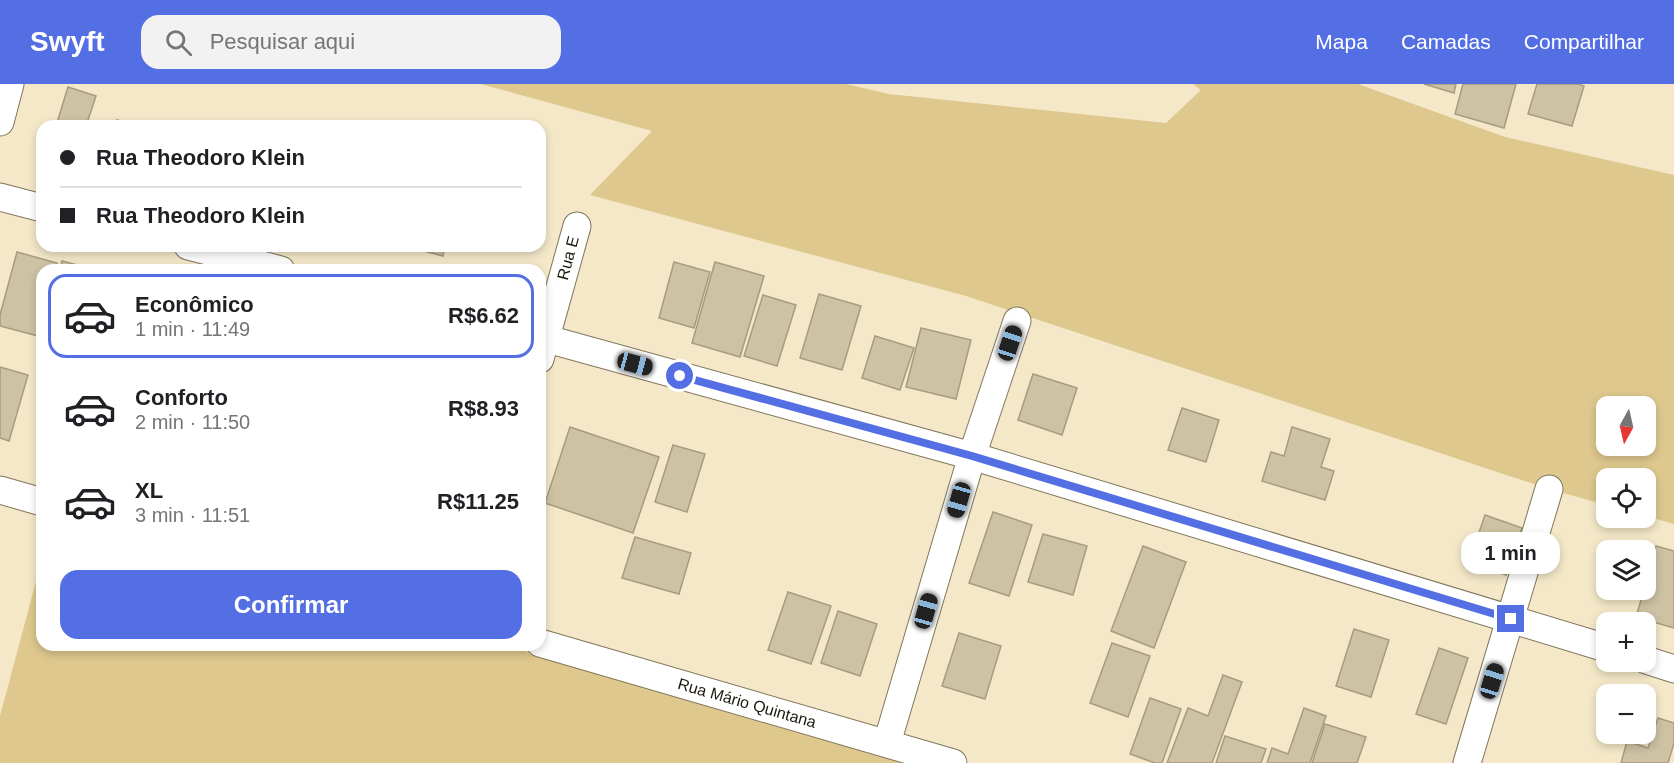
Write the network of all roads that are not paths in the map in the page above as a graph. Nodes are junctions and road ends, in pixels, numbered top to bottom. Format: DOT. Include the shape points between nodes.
graph roads {
  1 [pos="10,84"];
  2 [pos="0,122"];
  3 [pos="0,197"];
  4 [pos="36,206"];
  5 [pos="577,226"];
  6 [pos="212,252"];
  7 [pos="258,264"];
  8 [pos="1017,321"];
  9 [pos="546,331"];
  10 [pos="546,346"];
  11 [pos="972,456"];
  12 [pos="1549,489"];
  13 [pos="0,490"];
  14 [pos="36,500"];
  15 [pos="1511,619"];
  16 [pos="1596,645"];
  17 [pos="546,646"];
  18 [pos="1656,663"];
  19 [pos="1674,669"];
  20 [pos="887,743"];
  21 [pos="953,763"];
  22 [pos="1467,763"];
  1 -- 2 [label="street"];
  3 -- 4 [label="street"];
  5 -- 9 [label="street, Rua E"];
  6 -- 7 [label="street"];
  8 -- 11 [label="street"];
  10 -- 11 [label="street"];
  11 -- 15 [label="street"];
  11 -- 20 [label="street"];
  12 -- 15 [label="street"];
  13 -- 14 [label="street"];
  15 -- 16 [label="street"];
  15 -- 22 [label="street"];
  17 -- 20 [label="street, Rua Mário Quintana"];
  18 -- 19 [label="street"];
  20 -- 21 [label="street, Rua Mário Quintana"];
}
